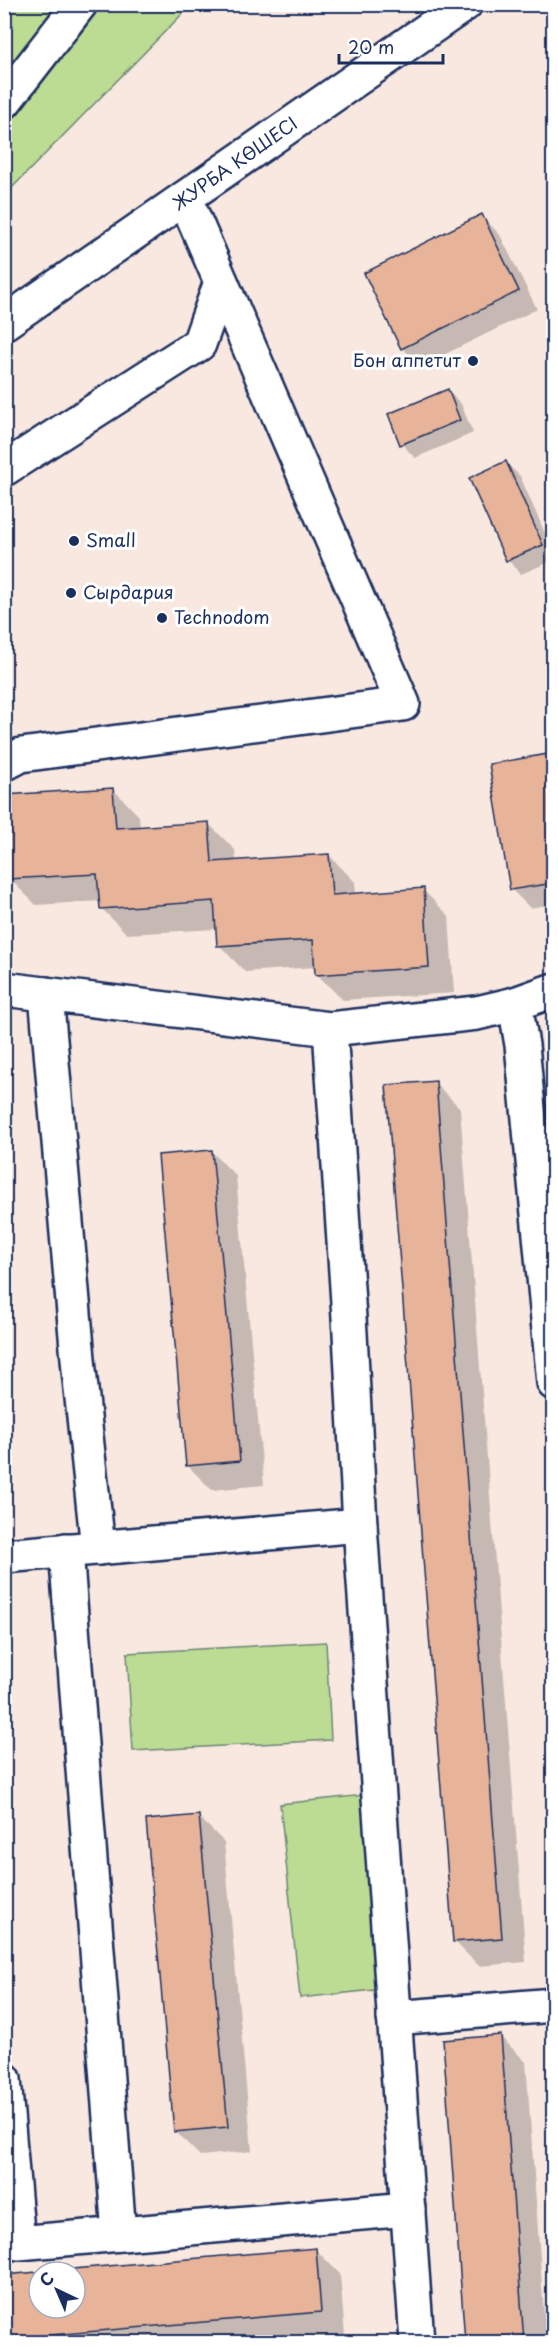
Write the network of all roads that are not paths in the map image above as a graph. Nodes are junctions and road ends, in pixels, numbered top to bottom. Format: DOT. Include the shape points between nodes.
graph roads {
  1 [pos="80,4"];
  2 [pos="465,4"];
  3 [pos="4,102"];
  4 [pos="185,198"];
  5 [pos="221,282"];
  6 [pos="4,323"];
  7 [pos="4,469"];
  8 [pos="4,764"];
  9 [pos="4,989"];
  10 [pos="554,990"];
  11 [pos="46,994"];
  12 [pos="515,1004"];
  13 [pos="330,1029"];
  14 [pos="554,1383"];
  15 [pos="360,1526"];
  16 [pos="98,1548"];
  17 [pos="66,1551"];
  18 [pos="4,1556"];
  19 [pos="554,2005"];
  20 [pos="394,2018"];
  21 [pos="4,2079"];
  22 [pos="408,2209"];
  23 [pos="119,2234"];
  24 [pos="11,2244"];
  25 [pos="417,2343"];
  1 -- 3 [label="street"];
  2 -- 4 [label="street, ЖУРБА КӨШЕСІ"];
  4 -- 5 [label="street"];
  4 -- 6 [label="street, ЖУРБА КӨШЕСІ"];
  5 -- 7 [label="street" via="199,344"];
  5 -- 8 [label="street" via="403,704 21,755"];
  9 -- 11 [label="street"];
  10 -- 12 [label="street"];
  11 -- 13 [label="street"];
  11 -- 16 [label="street"];
  12 -- 13 [label="street" via="477,1013"];
  12 -- 14 [label="street"];
  13 -- 15 [label="street"];
  15 -- 16 [label="street"];
  15 -- 20 [label="street"];
  16 -- 17 [label="street"];
  17 -- 18 [label="street"];
  17 -- 23 [label="street"];
  19 -- 20 [label="street"];
  20 -- 22 [label="street"];
  21 -- 24 [label="street"];
  22 -- 23 [label="street"];
  22 -- 25 [label="street"];
  23 -- 24 [label="street"];
}
